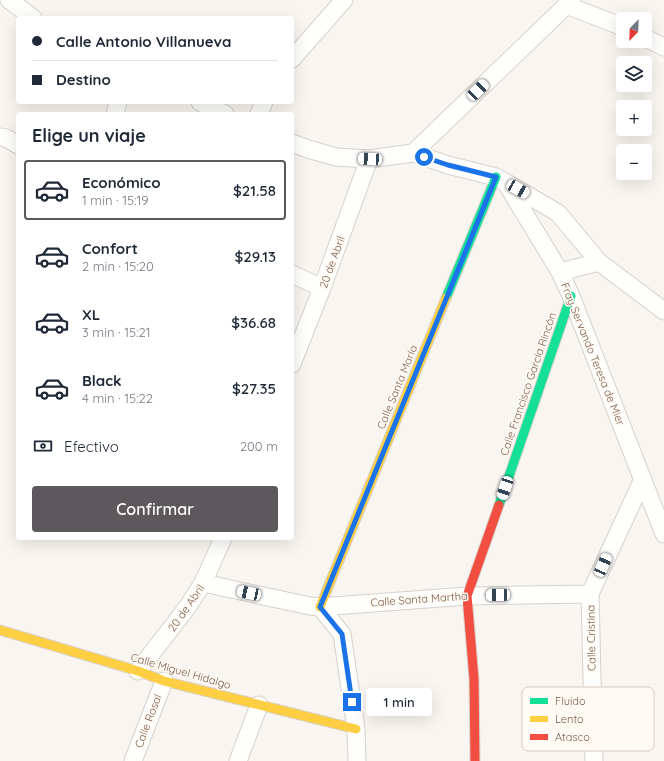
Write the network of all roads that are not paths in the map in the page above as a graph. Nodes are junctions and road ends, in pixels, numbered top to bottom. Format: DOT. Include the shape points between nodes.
graph roads {
  1 [pos="9,0"];
  2 [pos="344,0"];
  3 [pos="569,2"];
  4 [pos="30,16"];
  5 [pos="616,24"];
  6 [pos="652,42"];
  7 [pos="664,48"];
  8 [pos="294,57"];
  9 [pos="204,104"];
  10 [pos="221,112"];
  11 [pos="0,137"];
  12 [pos="16,144"];
  13 [pos="294,144"];
  14 [pos="413,153"];
  15 [pos="370,159"];
  16 [pos="501,180"];
  17 [pos="599,262"];
  18 [pos="560,272"];
  19 [pos="294,275"];
  20 [pos="322,288"];
  21 [pos="571,296"];
  22 [pos="664,310"];
  23 [pos="294,359"];
  24 [pos="643,479"];
  25 [pos="664,534"];
  26 [pos="222,540"];
  27 [pos="203,583"];
  28 [pos="590,594"];
  29 [pos="467,596"];
  30 [pos="320,607"];
  31 [pos="0,630"];
  32 [pos="138,672"];
  33 [pos="164,681"];
  34 [pos="592,687"];
  35 [pos="259,705"];
  36 [pos="356,729"];
  37 [pos="594,751"];
  38 [pos="133,761"];
  39 [pos="238,761"];
  40 [pos="357,761"];
  41 [pos="475,761"];
  42 [pos="594,761"];
  1 -- 4 [label="street"];
  2 -- 8 [label="street"];
  3 -- 5 [label="street"];
  3 -- 14 [label="street"];
  6 -- 7 [label="street"];
  9 -- 10 [label="street"];
  11 -- 12 [label="street"];
  13 -- 15 [label="street" via="336,157"];
  14 -- 15 [label="street"];
  14 -- 16 [label="street"];
  15 -- 20 [label="street, 20 de Abril"];
  16 -- 17 [label="street" via="558,213"];
  16 -- 18 [label="street, Fray Servando Teresa de Mier"];
  16 -- 30 [label="street, Calle Santa María"];
  17 -- 18 [label="street"];
  17 -- 22 [label="street"];
  18 -- 21 [label="street, Fray Servando Teresa de Mier"];
  19 -- 20 [label="street"];
  20 -- 23 [label="street, 20 de Abril"];
  21 -- 24 [label="street, Fray Servando Teresa de Mier"];
  21 -- 29 [label="street, Calle Francisco García Rincón"];
  24 -- 25 [label="street, Fray Servando Teresa de Mier"];
  24 -- 28 [label="street, Calle Cristina"];
  26 -- 27 [label="street, 20 de Abril"];
  27 -- 30 [label="street, Calle Santa Martha"];
  27 -- 32 [label="street, 20 de Abril"];
  28 -- 29 [label="street, Calle Santa Martha"];
  28 -- 34 [label="street, Calle Cristina"];
  29 -- 30 [label="street, Calle Santa Martha"];
  29 -- 41 [label="street, Calle Francisco García Rincón" via="474,679"];
  30 -- 36 [label="street" via="342,634"];
  31 -- 32 [label="street, Calle Miguel Hidalgo"];
  32 -- 33 [label="street, Calle Miguel Hidalgo"];
  33 -- 35 [label="street, Calle Miguel Hidalgo"];
  33 -- 38 [label="street, Calle Rosal"];
  35 -- 36 [label="street, Calle Miguel Hidalgo"];
  35 -- 39 [label="street"];
  36 -- 40 [label="street"];
  37 -- 42 [label="street, Calle Cristina"];
}
